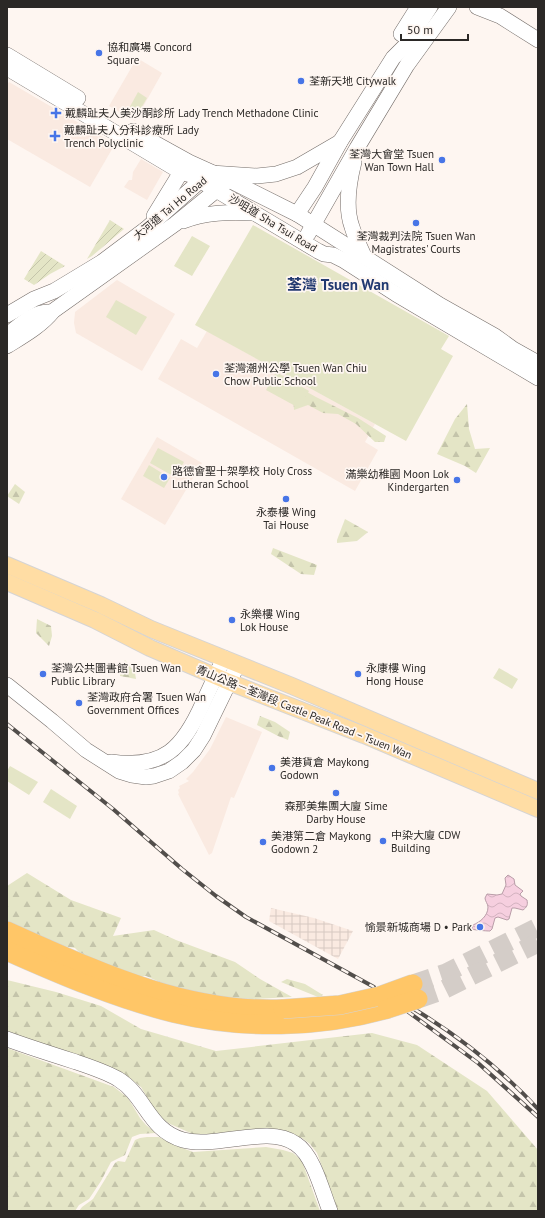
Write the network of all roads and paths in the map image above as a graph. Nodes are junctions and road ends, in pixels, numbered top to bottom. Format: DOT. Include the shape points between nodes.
graph roads {
  1 [pos="418,7"];
  2 [pos="430,7"];
  3 [pos="449,7"];
  4 [pos="477,7"];
  5 [pos="496,11"];
  6 [pos="538,40"];
  7 [pos="7,55"];
  8 [pos="393,58"];
  9 [pos="7,68"];
  10 [pos="340,142"];
  11 [pos="357,148"];
  12 [pos="181,172"];
  13 [pos="206,177"];
  14 [pos="229,180"];
  15 [pos="216,190"];
  16 [pos="256,214"];
  17 [pos="297,214"];
  18 [pos="175,224"];
  19 [pos="146,229"];
  20 [pos="309,233"];
  21 [pos="364,256"];
  22 [pos="54,291"];
  23 [pos="45,309"];
  24 [pos="7,315"];
  25 [pos="7,327"];
  26 [pos="7,335"];
  27 [pos="7,346"];
  28 [pos="538,363"];
  29 [pos="538,378"];
  30 [pos="7,566"];
  31 [pos="7,582"];
  32 [pos="231,661"];
  33 [pos="222,679"];
  34 [pos="7,685"];
  35 [pos="538,791"];
  36 [pos="536,804"];
  37 [pos="7,931"];
  38 [pos="7,951"];
  39 [pos="7,1039"];
  40 [pos="330,1211"];
  1 -- 8 [label="main road" via="397,42"];
  2 -- 8 [label="main road, 大河道 Tai Ho Road" via="406,46"];
  3 -- 11 [label="main road" via="407,65"];
  4 -- 5 [label="main road"];
  5 -- 6 [label="main road"];
  7 -- 13 [label="main road, 沙咀道 Sha Tsui Road" via="180,158"];
  8 -- 10 [label="main road, 大河道 Tai Ho Road"];
  9 -- 12 [label="main road, 沙咀道 Sha Tsui Road"];
  10 -- 13 [label="main road, 大河道 Tai Ho Road" via="297,168 276,174"];
  10 -- 17 [label="main road, 大河道 Tai Ho Road"];
  11 -- 20 [label="main road"];
  11 -- 21 [label="main road" via="349,184 349,212"];
  12 -- 13 [label="main road, 沙咀道 Sha Tsui Road"];
  12 -- 19 [label="main road"];
  13 -- 14 [label="main road, 沙咀道 Sha Tsui Road"];
  13 -- 15 [label="main road, 沙咀道 Sha Tsui Road"];
  13 -- 19 [label="main road, 大河道 Tai Ho Road"];
  14 -- 15 [label="main road, 大河道 Tai Ho Road"];
  14 -- 17 [label="main road, 沙咀道 Sha Tsui Road"];
  15 -- 16 [label="main road, 沙咀道 Sha Tsui Road"];
  15 -- 18 [label="main road, 大河道 Tai Ho Road"];
  16 -- 18 [label="main road" via="217,212 195,216"];
  16 -- 20 [label="main road, 沙咀道 Sha Tsui Road"];
  17 -- 20 [label="main road, 沙咀道 Sha Tsui Road"];
  18 -- 23 [label="main road, 大河道 Tai Ho Road"];
  19 -- 22 [label="main road, 大河道 Tai Ho Road" via="102,262"];
  20 -- 21 [label="main road, 沙咀道 Sha Tsui Road"];
  20 -- 29 [label="main road, 沙咀道 Sha Tsui Road" via="324,254 333,255"];
  21 -- 28 [label="main road, 沙咀道 Sha Tsui Road"];
  22 -- 23 [label="main road, 大河道 Tai Ho Road"];
  22 -- 24 [label="main road, 大河道 Tai Ho Road"];
  23 -- 25 [label="main road"];
  23 -- 26 [label="main road"];
  23 -- 27 [label="main road, 大河道 Tai Ho Road" via="46,320"];
  30 -- 32 [label="main road, 青山公路－荃灣段 Castle Peak Road – Tsuen Wan"];
  31 -- 33 [label="main road, 青山公路－荃灣段 Castle Peak Road – Tsuen Wan"];
  32 -- 33 [label="main road"];
  32 -- 35 [label="main road, 青山公路－荃灣段 Castle Peak Road – Tsuen Wan"];
  33 -- 34 [label="main road" via="203,736 194,750 170,771 146,777 119,771 86,750"];
  33 -- 36 [label="main road, 青山公路－荃灣段 Castle Peak Road – Tsuen Wan"];
  37 -- 38 [label="highway, bridge" via="124,981 171,996 231,1008 263,1010 340,1005 415,991 377,1012 343,1019 313,1023 246,1024 175,1013 108,992"];
  39 -- 40 [label="main road" via="100,1070 118,1079 135,1094 154,1122 178,1138 202,1142 269,1136 292,1141 310,1160"];
}
